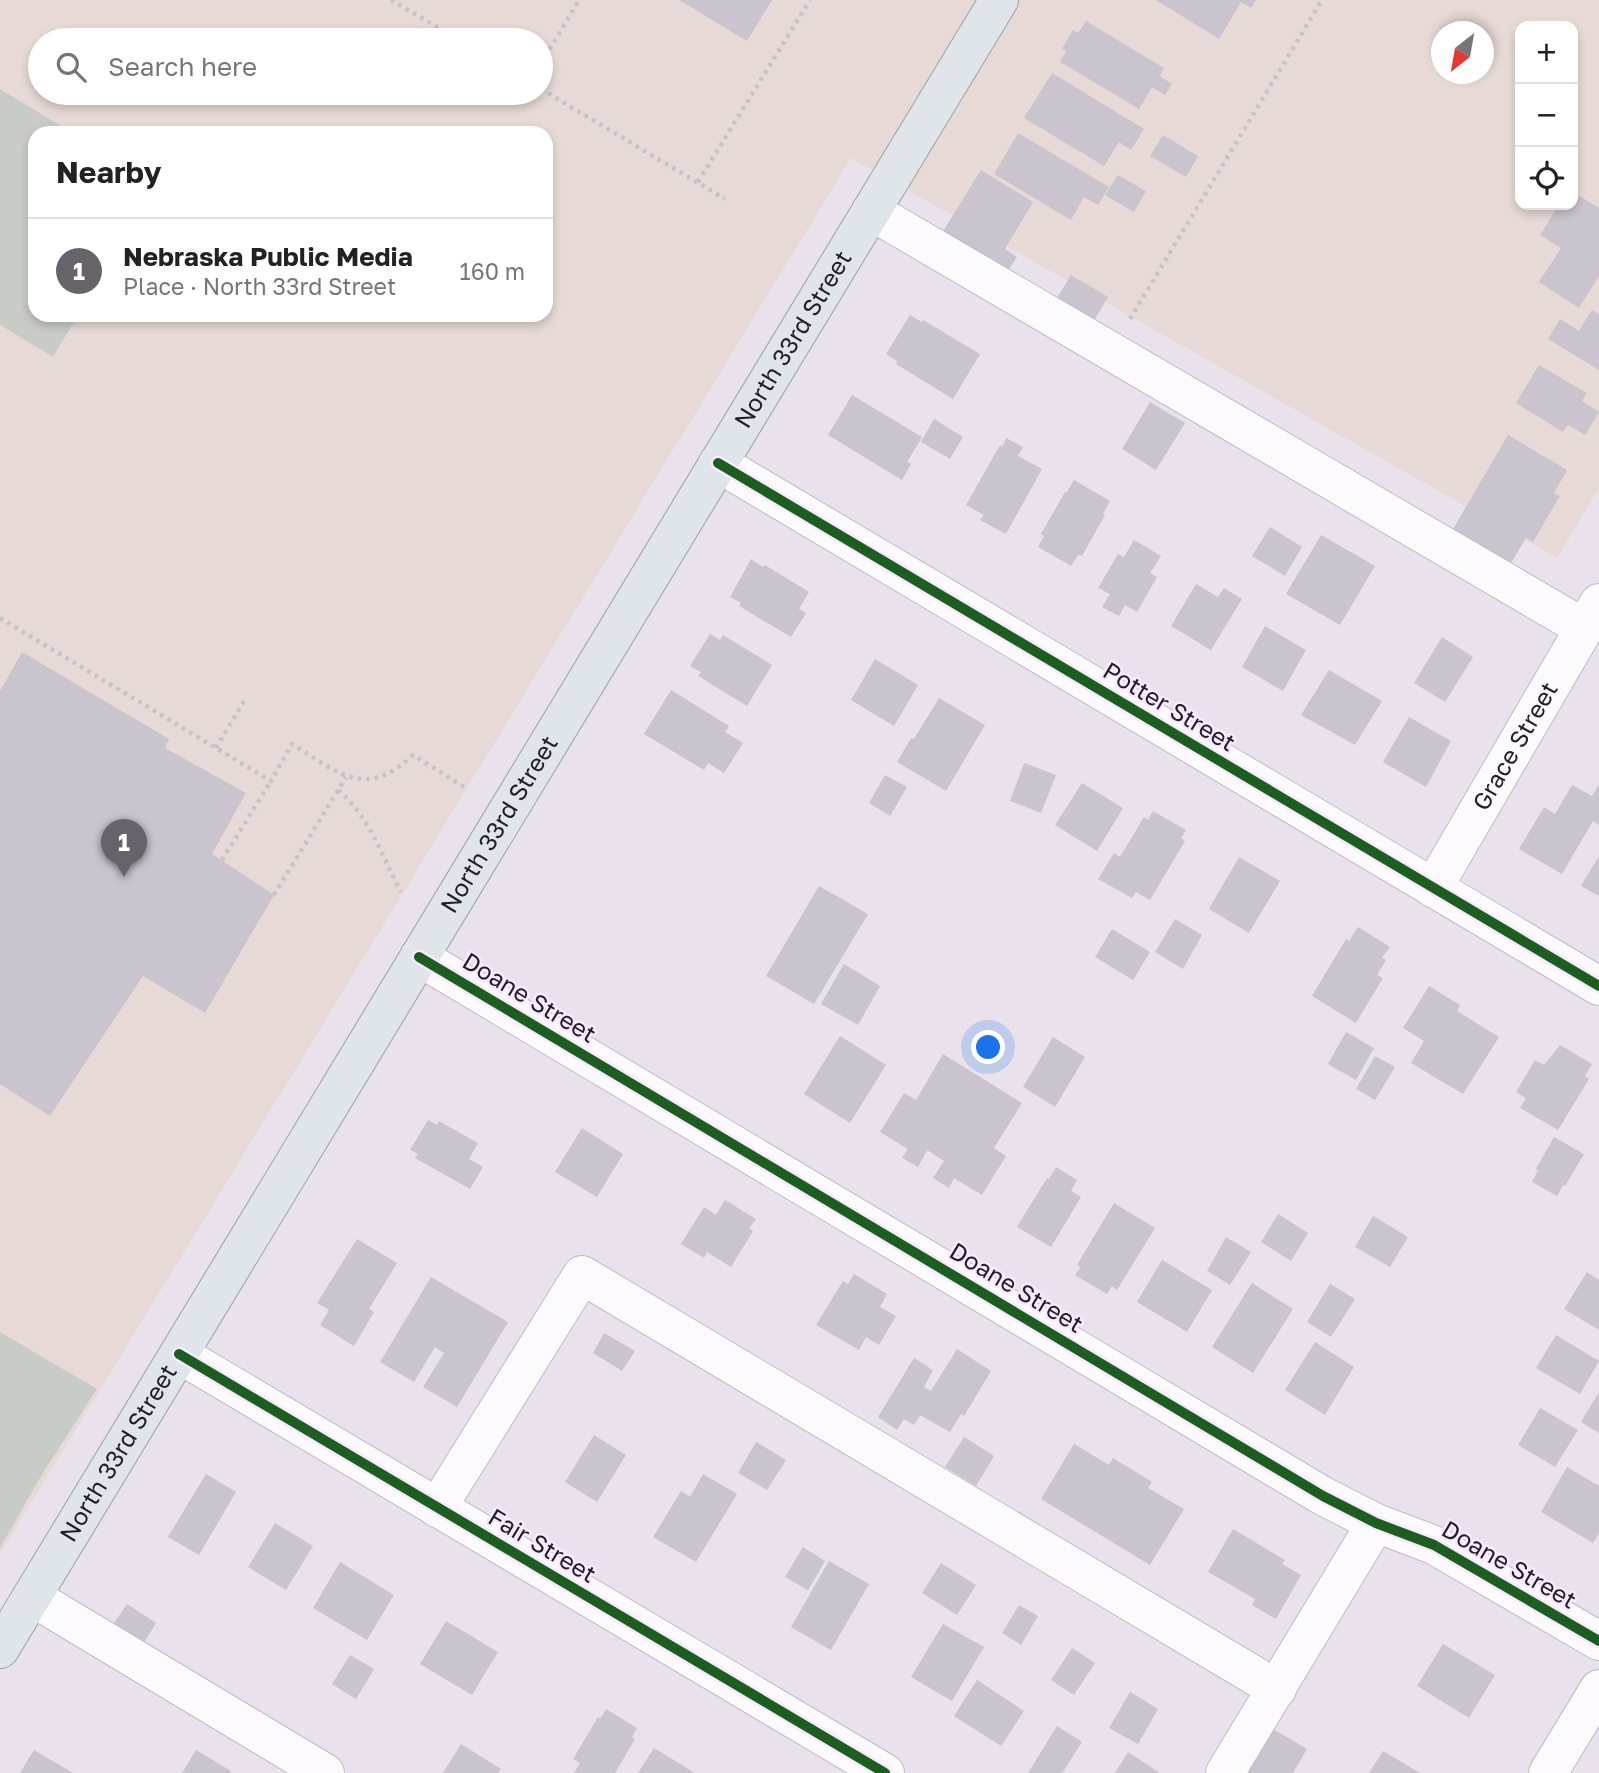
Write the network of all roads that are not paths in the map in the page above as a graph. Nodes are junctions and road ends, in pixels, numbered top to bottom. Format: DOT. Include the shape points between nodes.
graph roads {
  1 [pos="999,0"];
  2 [pos="872,211"];
  3 [pos="718,463"];
  4 [pos="1591,616"];
  5 [pos="1433,888"];
  6 [pos="419,957"];
  7 [pos="1599,986"];
  8 [pos="178,1354"];
  9 [pos="437,1508"];
  10 [pos="1376,1523"];
  11 [pos="32,1597"];
  12 [pos="1599,1641"];
  13 [pos="0,1649"];
  14 [pos="1278,1689"];
  15 [pos="1599,1689"];
  16 [pos="325,1773"];
  17 [pos="885,1773"];
  18 [pos="1225,1773"];
  19 [pos="1548,1773"];
  1 -- 2 [label="main road, North 33rd Street"];
  2 -- 3 [label="main road, North 33rd Street"];
  2 -- 4 [label="street"];
  3 -- 5 [label="street, Potter Street"];
  3 -- 6 [label="main road, North 33rd Street"];
  4 -- 5 [label="street, Grace Street"];
  5 -- 7 [label="street, Potter Street"];
  6 -- 8 [label="main road, North 33rd Street"];
  6 -- 10 [label="street, Doane Street" via="1311,1489"];
  8 -- 9 [label="street, Fair Street"];
  8 -- 11 [label="main road, North 33rd Street"];
  9 -- 14 [label="street" via="582,1275"];
  9 -- 17 [label="street, Fair Street"];
  10 -- 12 [label="street, Doane Street" via="1463,1560"];
  10 -- 14 [label="street"];
  11 -- 13 [label="main road, North 33rd Street"];
  11 -- 16 [label="street"];
  14 -- 18 [label="street"];
  15 -- 19 [label="street"];
}
